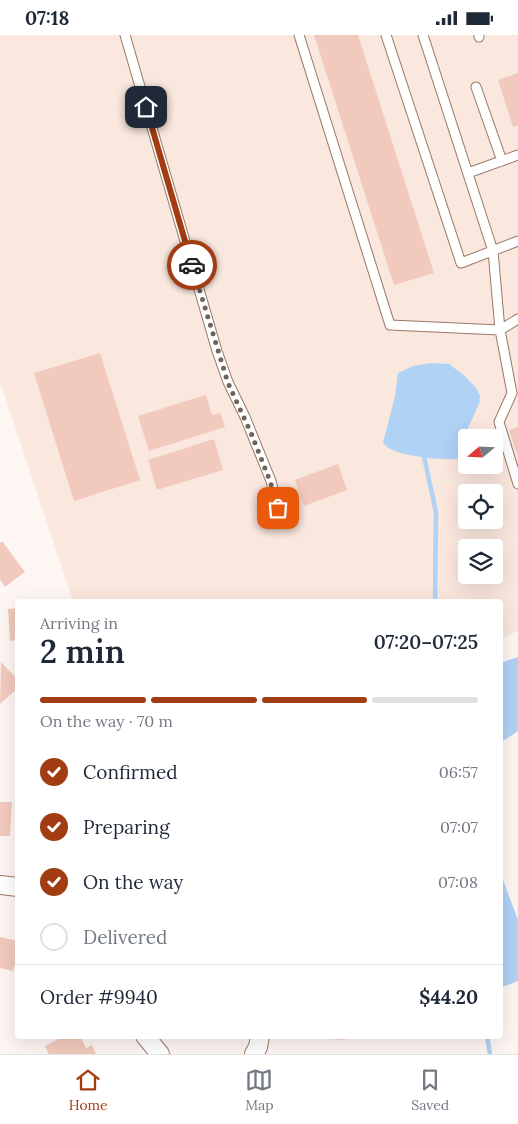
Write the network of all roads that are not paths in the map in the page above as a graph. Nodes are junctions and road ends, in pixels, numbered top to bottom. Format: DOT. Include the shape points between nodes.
graph roads {
  1 [pos="126,35"];
  2 [pos="299,35"];
  3 [pos="386,35"];
  4 [pos="423,35"];
  5 [pos="476,87"];
  6 [pos="518,155"];
  7 [pos="502,161"];
  8 [pos="468,173"];
  9 [pos="518,241"];
  10 [pos="493,251"];
  11 [pos="518,319"];
  12 [pos="500,330"];
  13 [pos="515,392"];
  14 [pos="518,483"];
  15 [pos="278,508"];
  16 [pos="0,885"];
  17 [pos="15,887"];
  18 [pos="148,1039"];
  19 [pos="259,1039"];
  20 [pos="160,1054"];
  21 [pos="254,1054"];
  1 -- 15 [label="lane" via="222,367 245,417"];
  2 -- 12 [label="lane" via="390,325"];
  3 -- 10 [label="lane" via="461,263"];
  4 -- 8 [label="lane"];
  5 -- 7 [label="lane"];
  6 -- 7 [label="lane"];
  7 -- 8 [label="lane"];
  8 -- 10 [label="lane"];
  9 -- 10 [label="lane"];
  10 -- 12 [label="lane"];
  11 -- 12 [label="lane"];
  12 -- 13 [label="lane"];
  13 -- 14 [label="lane" via="499,422"];
  16 -- 17 [label="street"];
  18 -- 20 [label="street"];
  19 -- 21 [label="street"];
}
